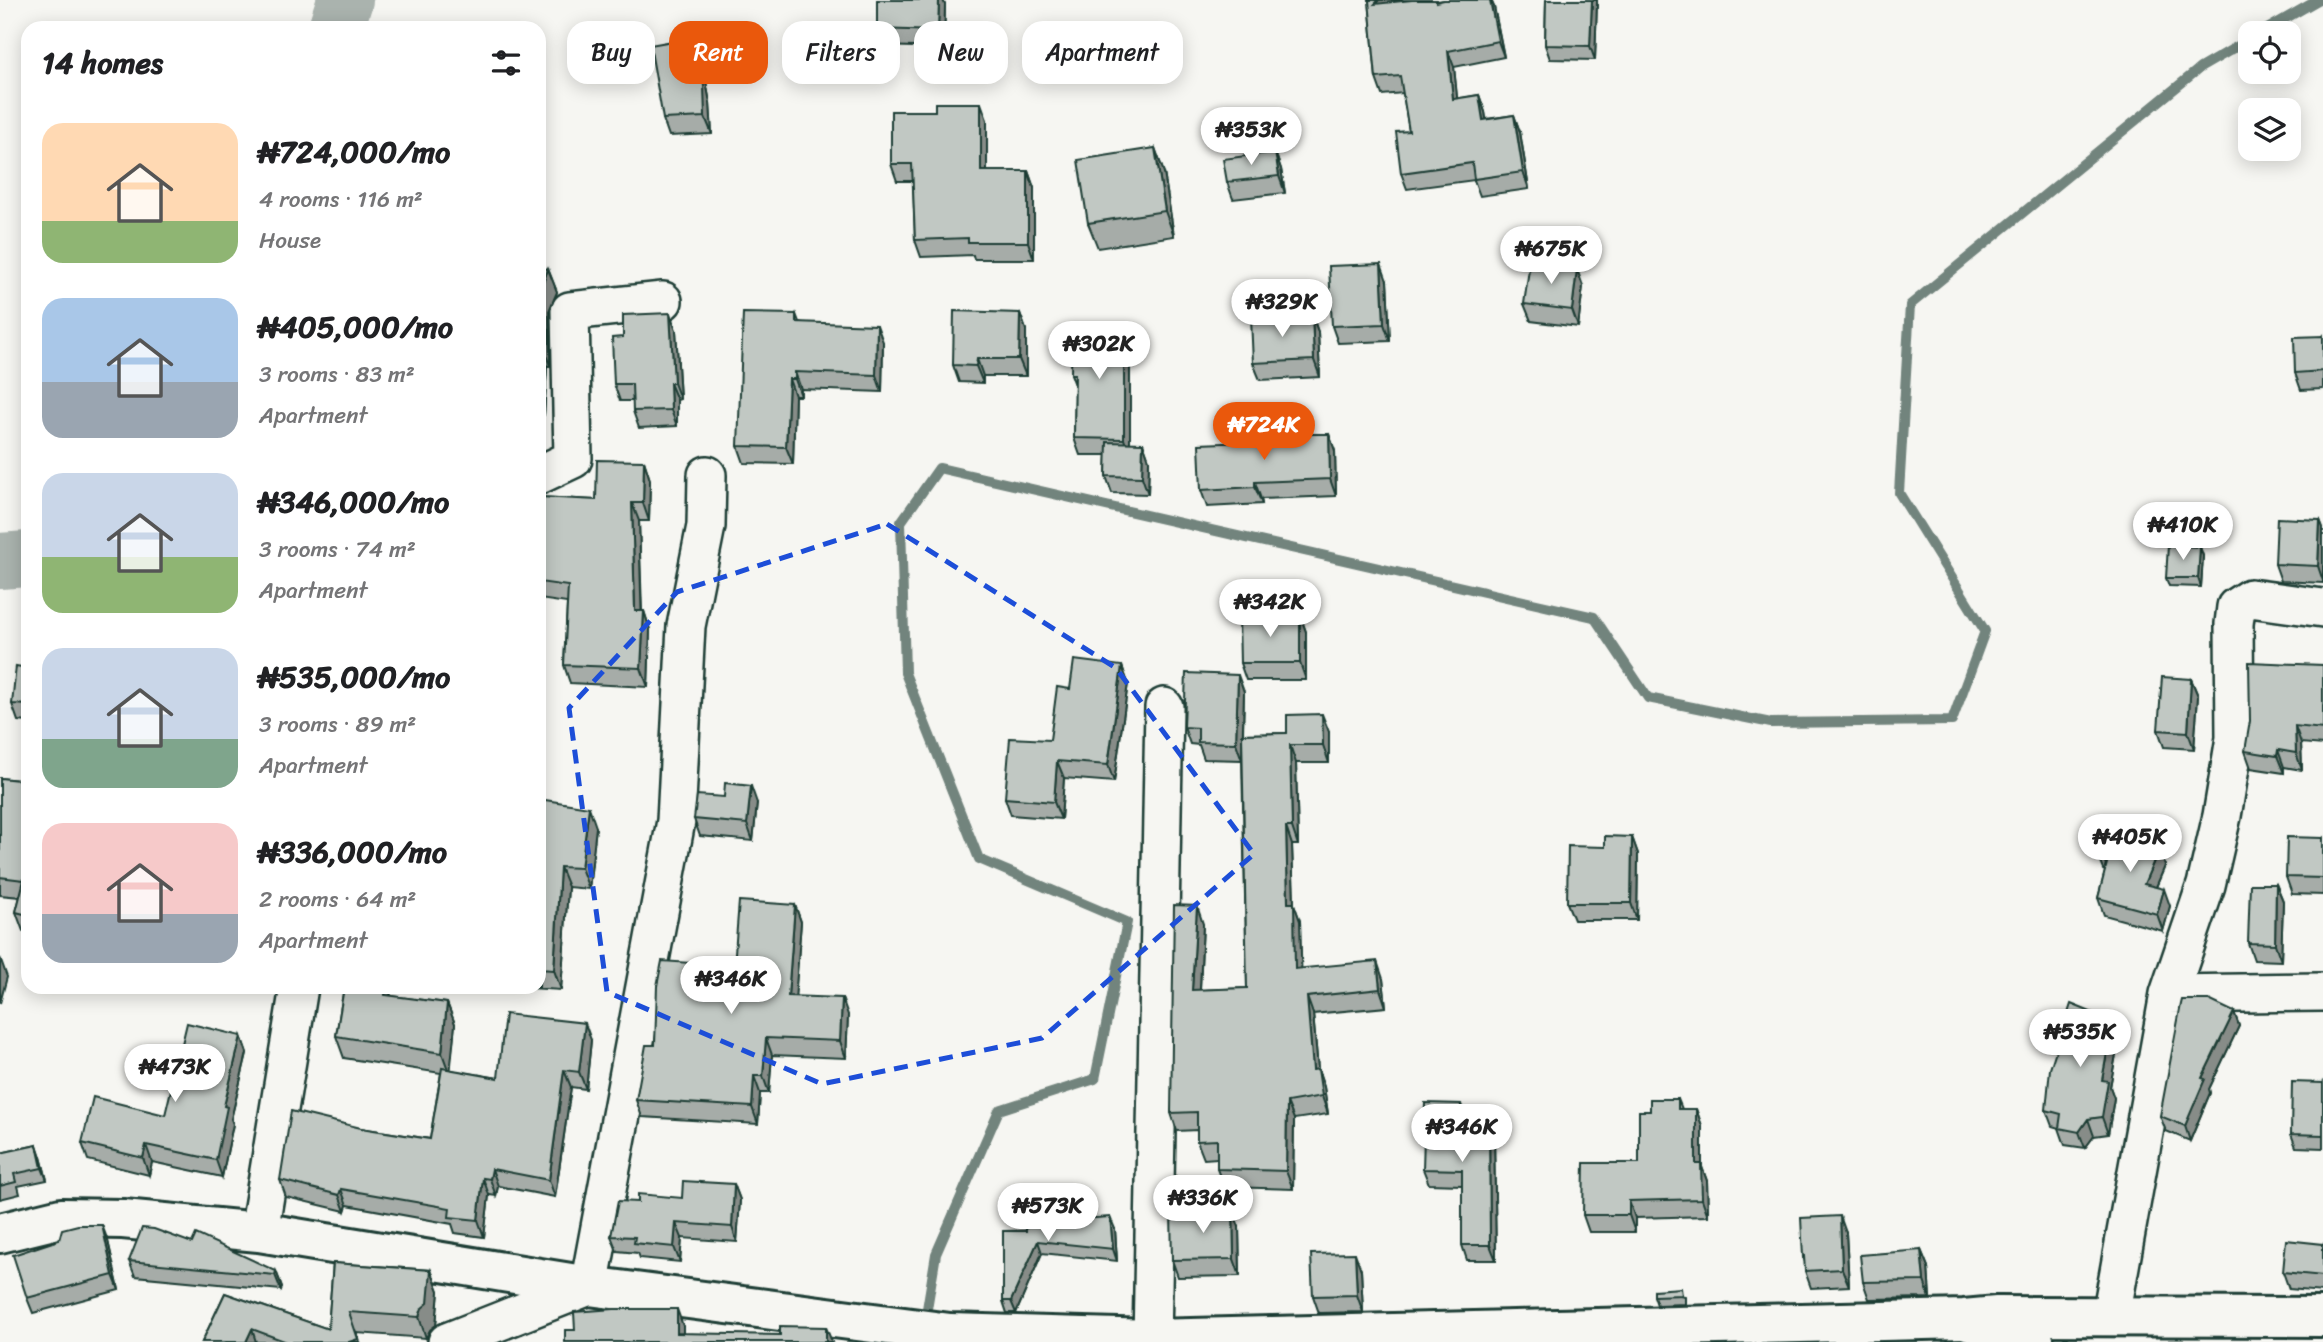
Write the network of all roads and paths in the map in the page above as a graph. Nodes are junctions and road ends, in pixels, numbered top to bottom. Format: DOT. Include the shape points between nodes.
graph roads {
  1 [pos="663,301"];
  2 [pos="546,472"];
  3 [pos="707,475"];
  4 [pos="2323,608"];
  5 [pos="1164,707"];
  6 [pos="2323,992"];
  7 [pos="298,994"];
  8 [pos="2169,995"];
  9 [pos="259,1232"];
  10 [pos="0,1233"];
  11 [pos="589,1286"];
  12 [pos="2112,1316"];
  13 [pos="2323,1317"];
  14 [pos="1964,1319"];
  15 [pos="967,1336"];
  16 [pos="1152,1341"];
  17 [pos="447,1342"];
  18 [pos="2035,1342"];
  1 -- 2 [label="street" via="570,312 573,459"];
  3 -- 11 [label="street" via="706,526 686,626 676,821"];
  4 -- 8 [label="street" via="2250,598 2236,607 2235,738 2222,816 2206,884"];
  5 -- 16 [label="street"];
  6 -- 8 [label="street"];
  7 -- 9 [label="street"];
  8 -- 12 [label="street"];
  9 -- 10 [label="street" via="61,1218"];
  9 -- 11 [label="street"];
  11 -- 15 [label="street"];
  11 -- 17 [label="street"];
  12 -- 13 [label="street"];
  12 -- 14 [label="street"];
  14 -- 16 [label="street"];
  14 -- 18 [label="street"];
  15 -- 16 [label="street"];
}
